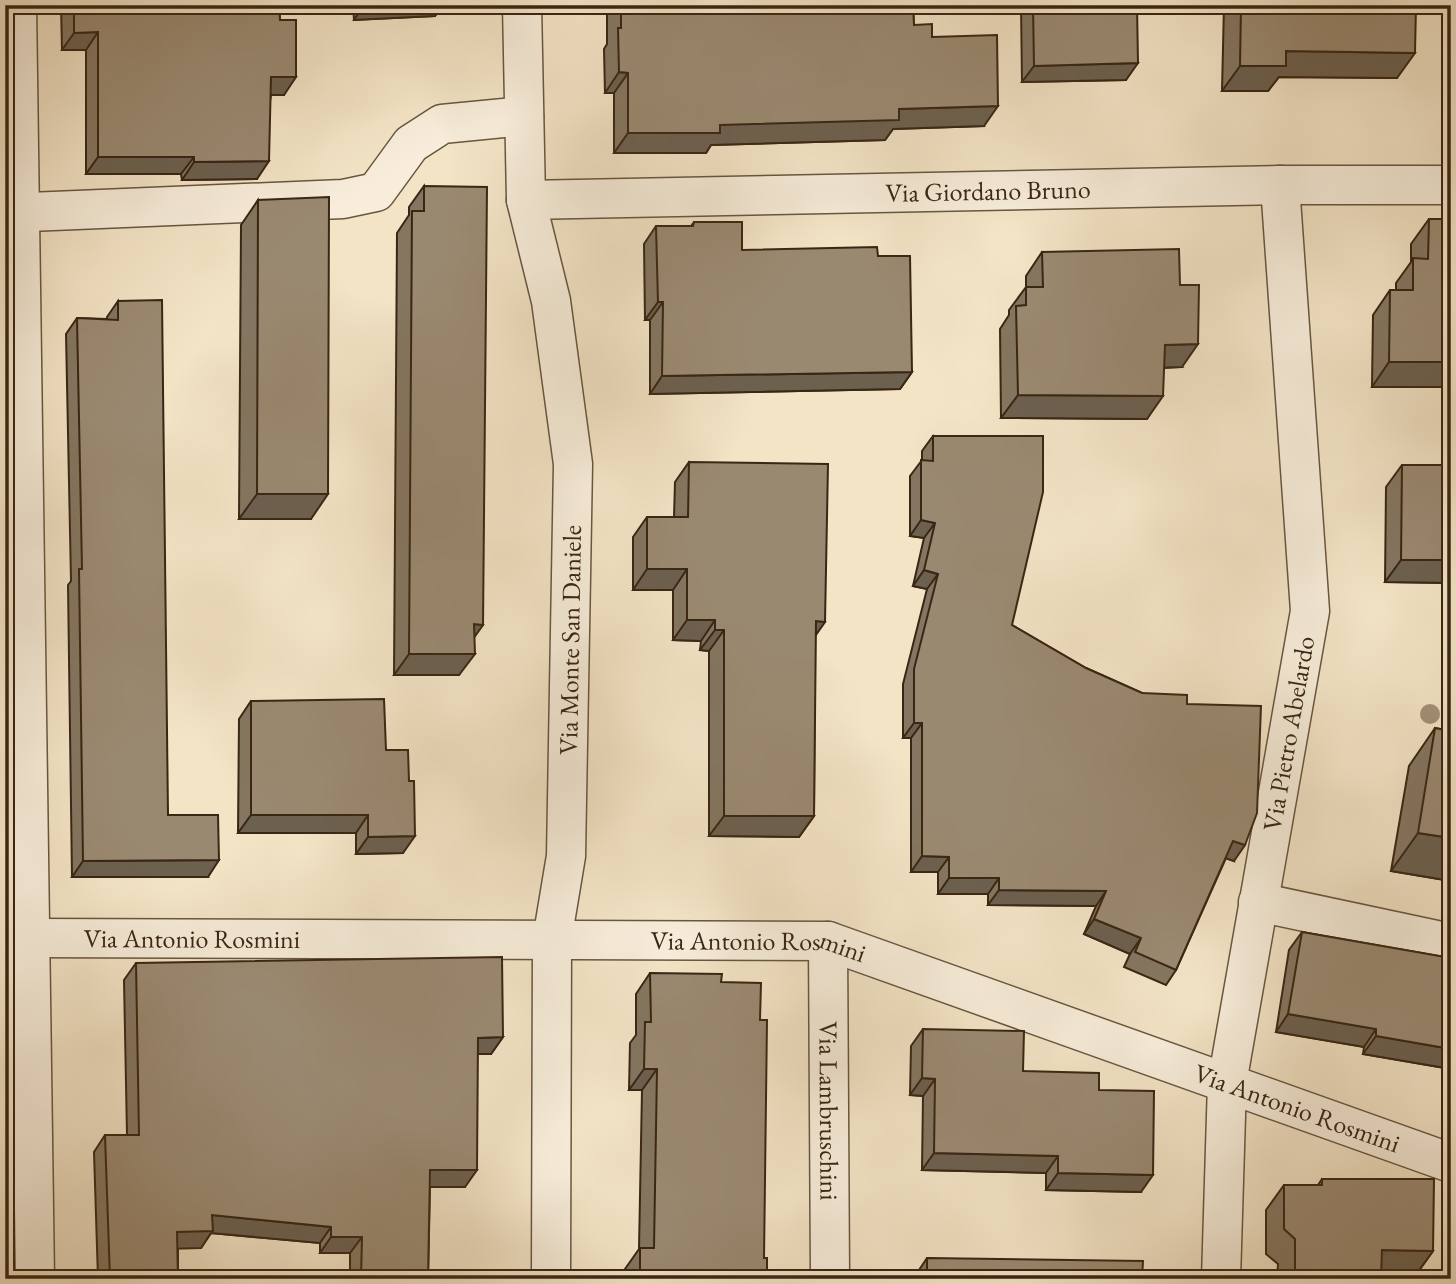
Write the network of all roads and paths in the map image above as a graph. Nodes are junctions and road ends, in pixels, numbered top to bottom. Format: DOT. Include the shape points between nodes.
graph roads {
  1 [pos="17,5"];
  2 [pos="522,5"];
  3 [pos="524,116"];
  4 [pos="1451,185"];
  5 [pos="1280,186"];
  6 [pos="526,200"];
  7 [pos="12,213"];
  8 [pos="16,776"];
  9 [pos="1258,902"];
  10 [pos="29,938"];
  11 [pos="552,940"];
  12 [pos="828,941"];
  13 [pos="1451,943"];
  14 [pos="1227,1083"];
  15 [pos="1451,1163"];
  16 [pos="35,1279"];
  17 [pos="551,1279"];
  18 [pos="830,1279"];
  19 [pos="1221,1279"];
  1 -- 7 [label="street"];
  2 -- 3 [label="street, Via Monte San Daniele"];
  3 -- 6 [label="street, Via Monte San Daniele"];
  3 -- 7 [label="street" via="442,124 411,144 376,192 343,200"];
  4 -- 5 [label="street, Via Giordano Bruno"];
  5 -- 6 [label="street, Via Giordano Bruno"];
  5 -- 9 [label="street, Via Pietro Abelardo" via="1310,611"];
  6 -- 11 [label="street, Via Monte San Daniele" via="551,301 573,464 566,856"];
  7 -- 8 [label="street"];
  8 -- 10 [label="street"];
  9 -- 13 [label="street"];
  9 -- 14 [label="street, Via Pietro Abelardo"];
  10 -- 11 [label="street, Via Antonio Rosmini"];
  10 -- 16 [label="street"];
  11 -- 12 [label="street, Via Antonio Rosmini"];
  11 -- 17 [label="street, Via Monte San Daniele"];
  12 -- 14 [label="street, Via Antonio Rosmini"];
  12 -- 18 [label="street, Via Lambruschini"];
  14 -- 15 [label="street, Via Antonio Rosmini"];
  14 -- 19 [label="street, Via Pietro Abelardo"];
}
